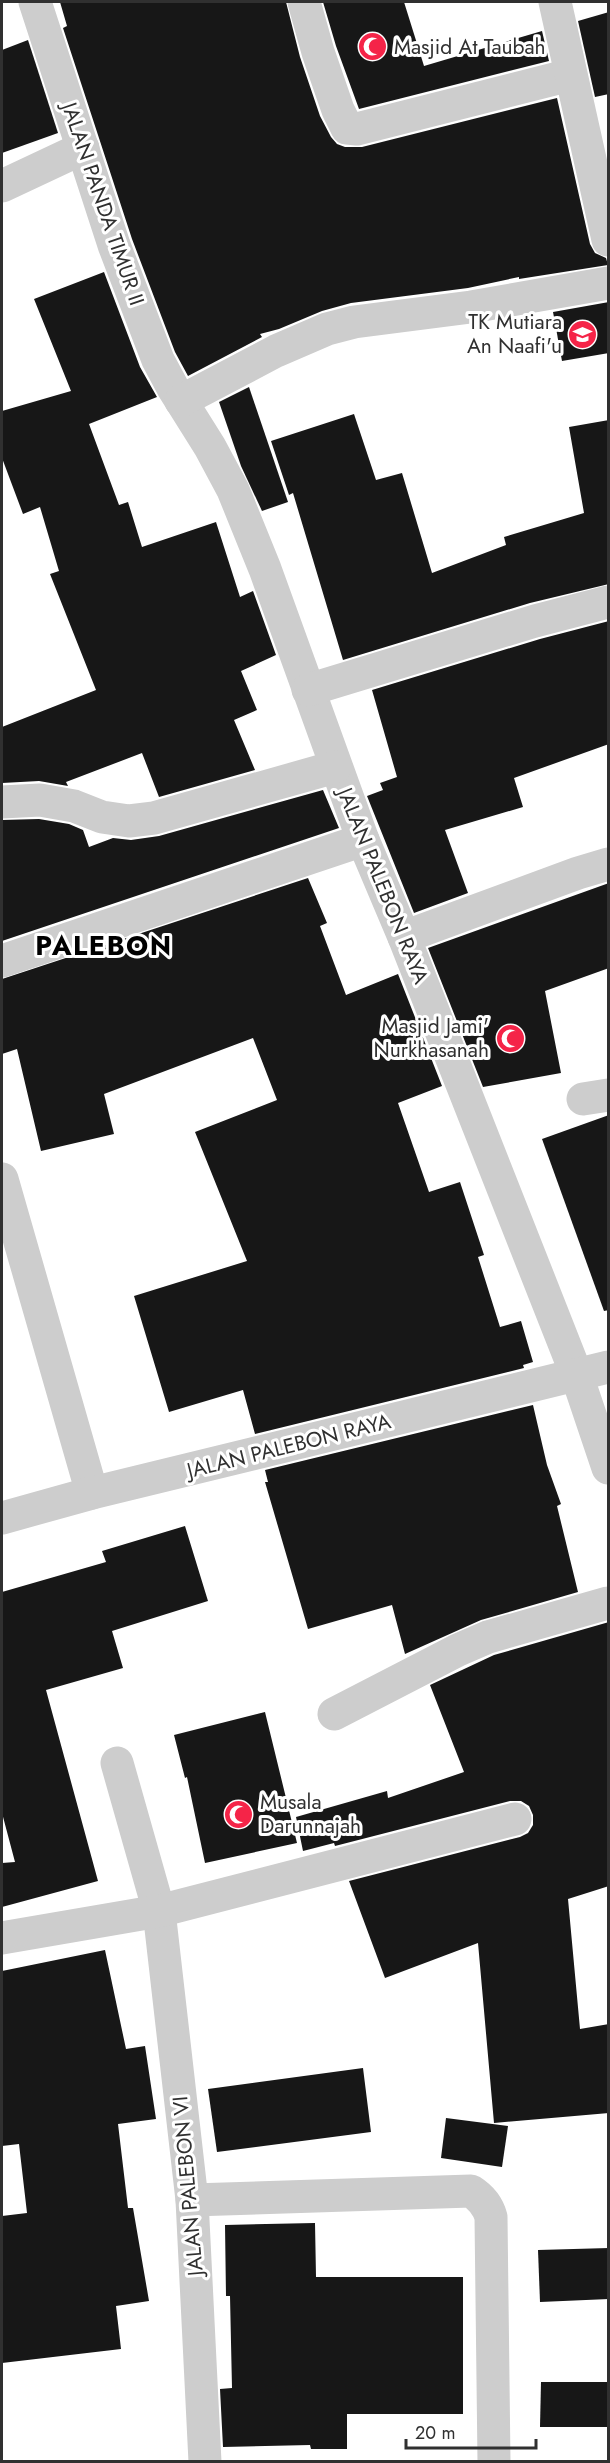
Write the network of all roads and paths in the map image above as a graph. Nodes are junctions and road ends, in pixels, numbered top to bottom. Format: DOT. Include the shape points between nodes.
graph roads {
  1 [pos="35,2"];
  2 [pos="304,2"];
  3 [pos="555,2"];
  4 [pos="570,75"];
  5 [pos="83,148"];
  6 [pos="2,186"];
  7 [pos="609,240"];
  8 [pos="609,283"];
  9 [pos="181,401"];
  10 [pos="609,602"];
  11 [pos="308,690"];
  12 [pos="335,767"];
  13 [pos="2,802"];
  14 [pos="363,840"];
  15 [pos="609,864"];
  16 [pos="404,937"];
  17 [pos="2,961"];
  18 [pos="2,1179"];
  19 [pos="609,1367"];
  20 [pos="577,1376"];
  21 [pos="609,1468"];
  22 [pos="92,1493"];
  23 [pos="2,1518"];
  24 [pos="609,1603"];
  25 [pos="334,1714"];
  26 [pos="117,1763"];
  27 [pos="515,1819"];
  28 [pos="159,1911"];
  29 [pos="2,1938"];
  30 [pos="192,2200"];
  31 [pos="205,2462"];
  32 [pos="494,2462"];
  1 -- 5 [label="street, JALAN PANDA TIMUR II"];
  2 -- 4 [label="street" via="347,128 357,129"];
  3 -- 4 [label="street"];
  4 -- 7 [label="street"];
  5 -- 6 [label="street"];
  5 -- 9 [label="street, JALAN PANDA TIMUR II" via="114,245 158,360"];
  8 -- 9 [label="street" via="327,329"];
  9 -- 11 [label="street, JALAN PALEBON RAYA" via="233,490"];
  10 -- 11 [label="street"];
  11 -- 12 [label="street, JALAN PALEBON RAYA"];
  12 -- 13 [label="street" via="154,818 129,821 40,800"];
  12 -- 14 [label="street, JALAN PALEBON RAYA"];
  14 -- 16 [label="street, JALAN PALEBON RAYA"];
  14 -- 17 [label="street"];
  15 -- 16 [label="street"];
  16 -- 20 [label="street, JALAN PALEBON RAYA"];
  18 -- 22 [label="street"];
  19 -- 20 [label="street"];
  20 -- 21 [label="street, JALAN PALEBON RAYA"];
  20 -- 22 [label="street, JALAN PALEBON RAYA"];
  22 -- 23 [label="street, JALAN PALEBON RAYA"];
  24 -- 25 [label="street" via="488,1637"];
  26 -- 28 [label="street, JALAN PALEBON VI"];
  27 -- 28 [label="street"];
  28 -- 29 [label="street"];
  28 -- 30 [label="street, JALAN PALEBON VI"];
  30 -- 31 [label="street, JALAN PALEBON VI"];
  30 -- 32 [label="street" via="471,2191 478,2196 492,2217"];
}
